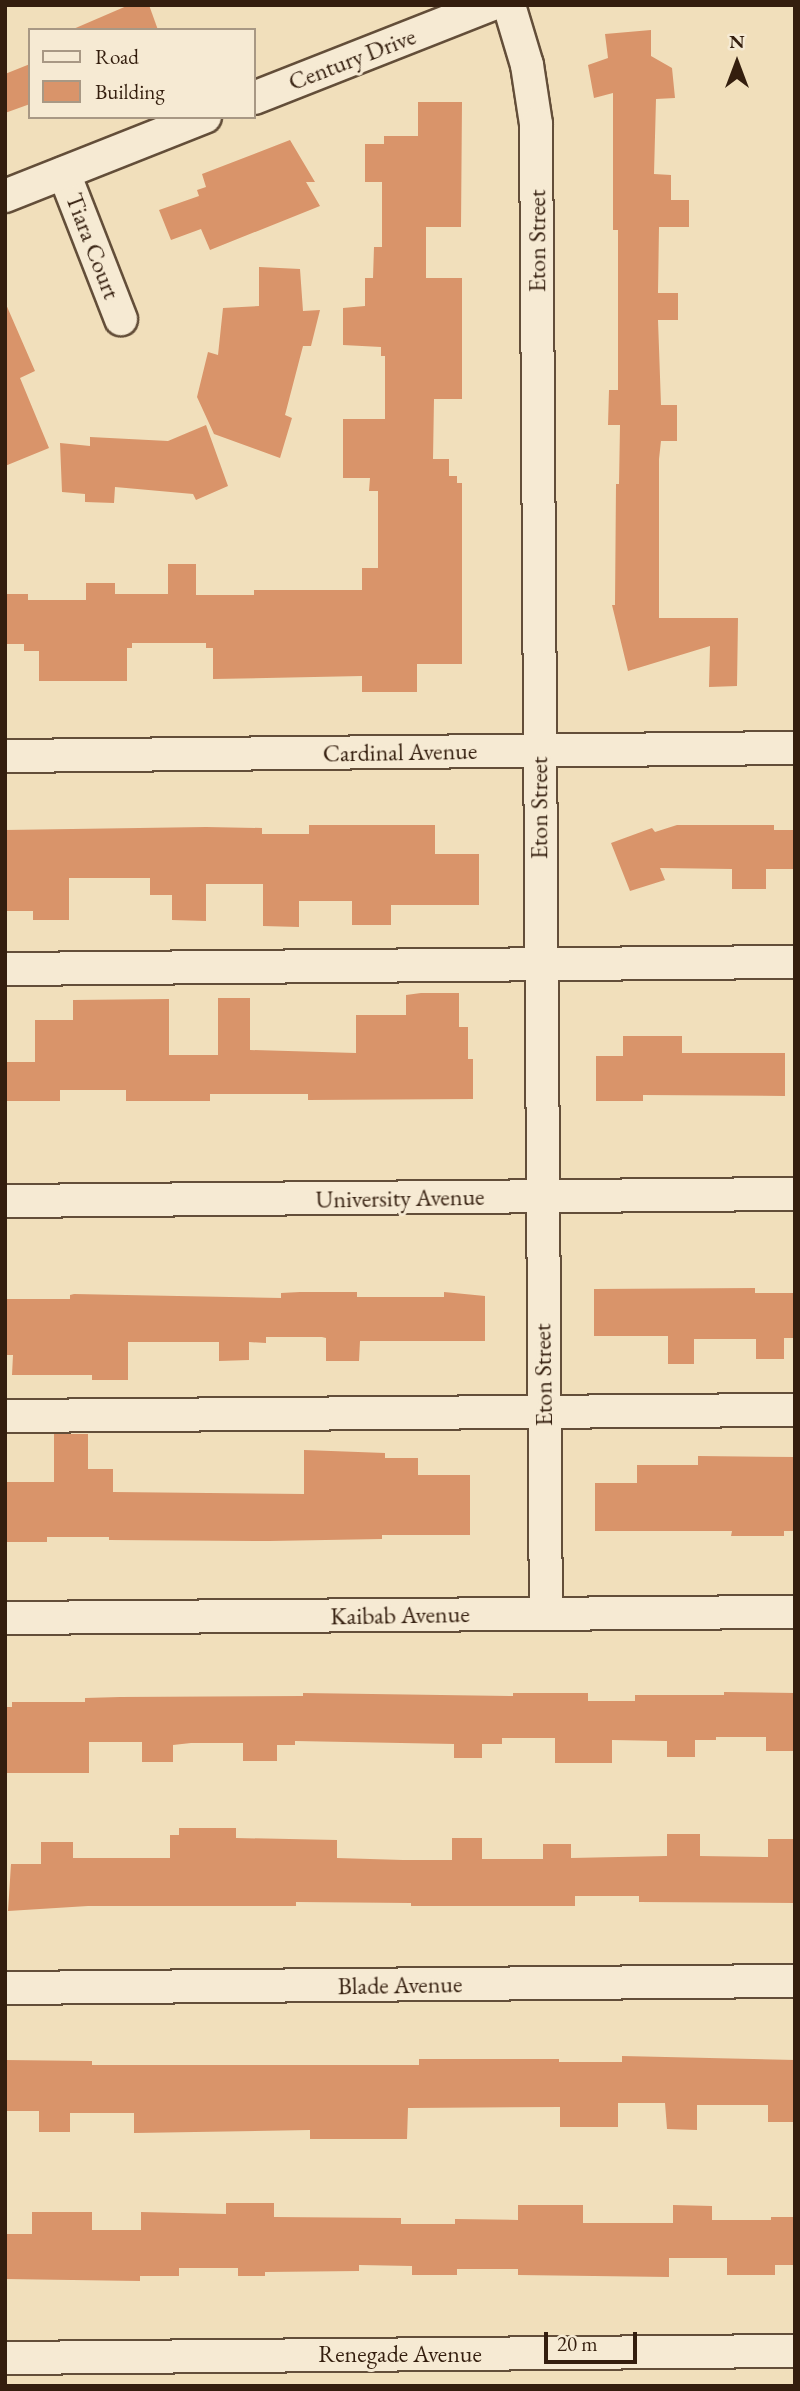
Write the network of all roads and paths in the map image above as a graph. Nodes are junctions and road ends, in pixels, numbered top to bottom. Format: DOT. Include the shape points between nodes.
graph roads {
  1 [pos="490,5"];
  2 [pos="509,5"];
  3 [pos="256,97"];
  4 [pos="200,119"];
  5 [pos="64,173"];
  6 [pos="5,196"];
  7 [pos="121,319"];
  8 [pos="795,748"];
  9 [pos="539,750"];
  10 [pos="5,756"];
  11 [pos="795,962"];
  12 [pos="540,965"];
  13 [pos="5,968"];
  14 [pos="795,1194"];
  15 [pos="541,1196"];
  16 [pos="5,1201"];
  17 [pos="795,1410"];
  18 [pos="544,1413"];
  19 [pos="5,1416"];
  20 [pos="795,1612"];
  21 [pos="546,1613"];
  22 [pos="5,1618"];
  23 [pos="795,1981"];
  24 [pos="5,1989"];
  25 [pos="795,2351"];
  26 [pos="5,2358"];
  1 -- 3 [label="street, Century Drive"];
  2 -- 9 [label="street, Eton Street" via="527,65 536,124"];
  4 -- 5 [label="street"];
  5 -- 6 [label="street"];
  5 -- 7 [label="street, Tiara Court"];
  8 -- 9 [label="street, Cardinal Avenue"];
  9 -- 10 [label="street, Cardinal Avenue"];
  9 -- 12 [label="street, Eton Street"];
  11 -- 12 [label="street"];
  12 -- 13 [label="street"];
  12 -- 15 [label="street, Eton Street"];
  14 -- 15 [label="street, University Avenue"];
  15 -- 16 [label="street, University Avenue"];
  15 -- 18 [label="street, Eton Street"];
  17 -- 18 [label="street"];
  18 -- 19 [label="street"];
  18 -- 21 [label="street, Eton Street"];
  20 -- 21 [label="street, Kaibab Avenue"];
  21 -- 22 [label="street, Kaibab Avenue"];
  23 -- 24 [label="street, Blade Avenue"];
  25 -- 26 [label="street, Renegade Avenue"];
}
